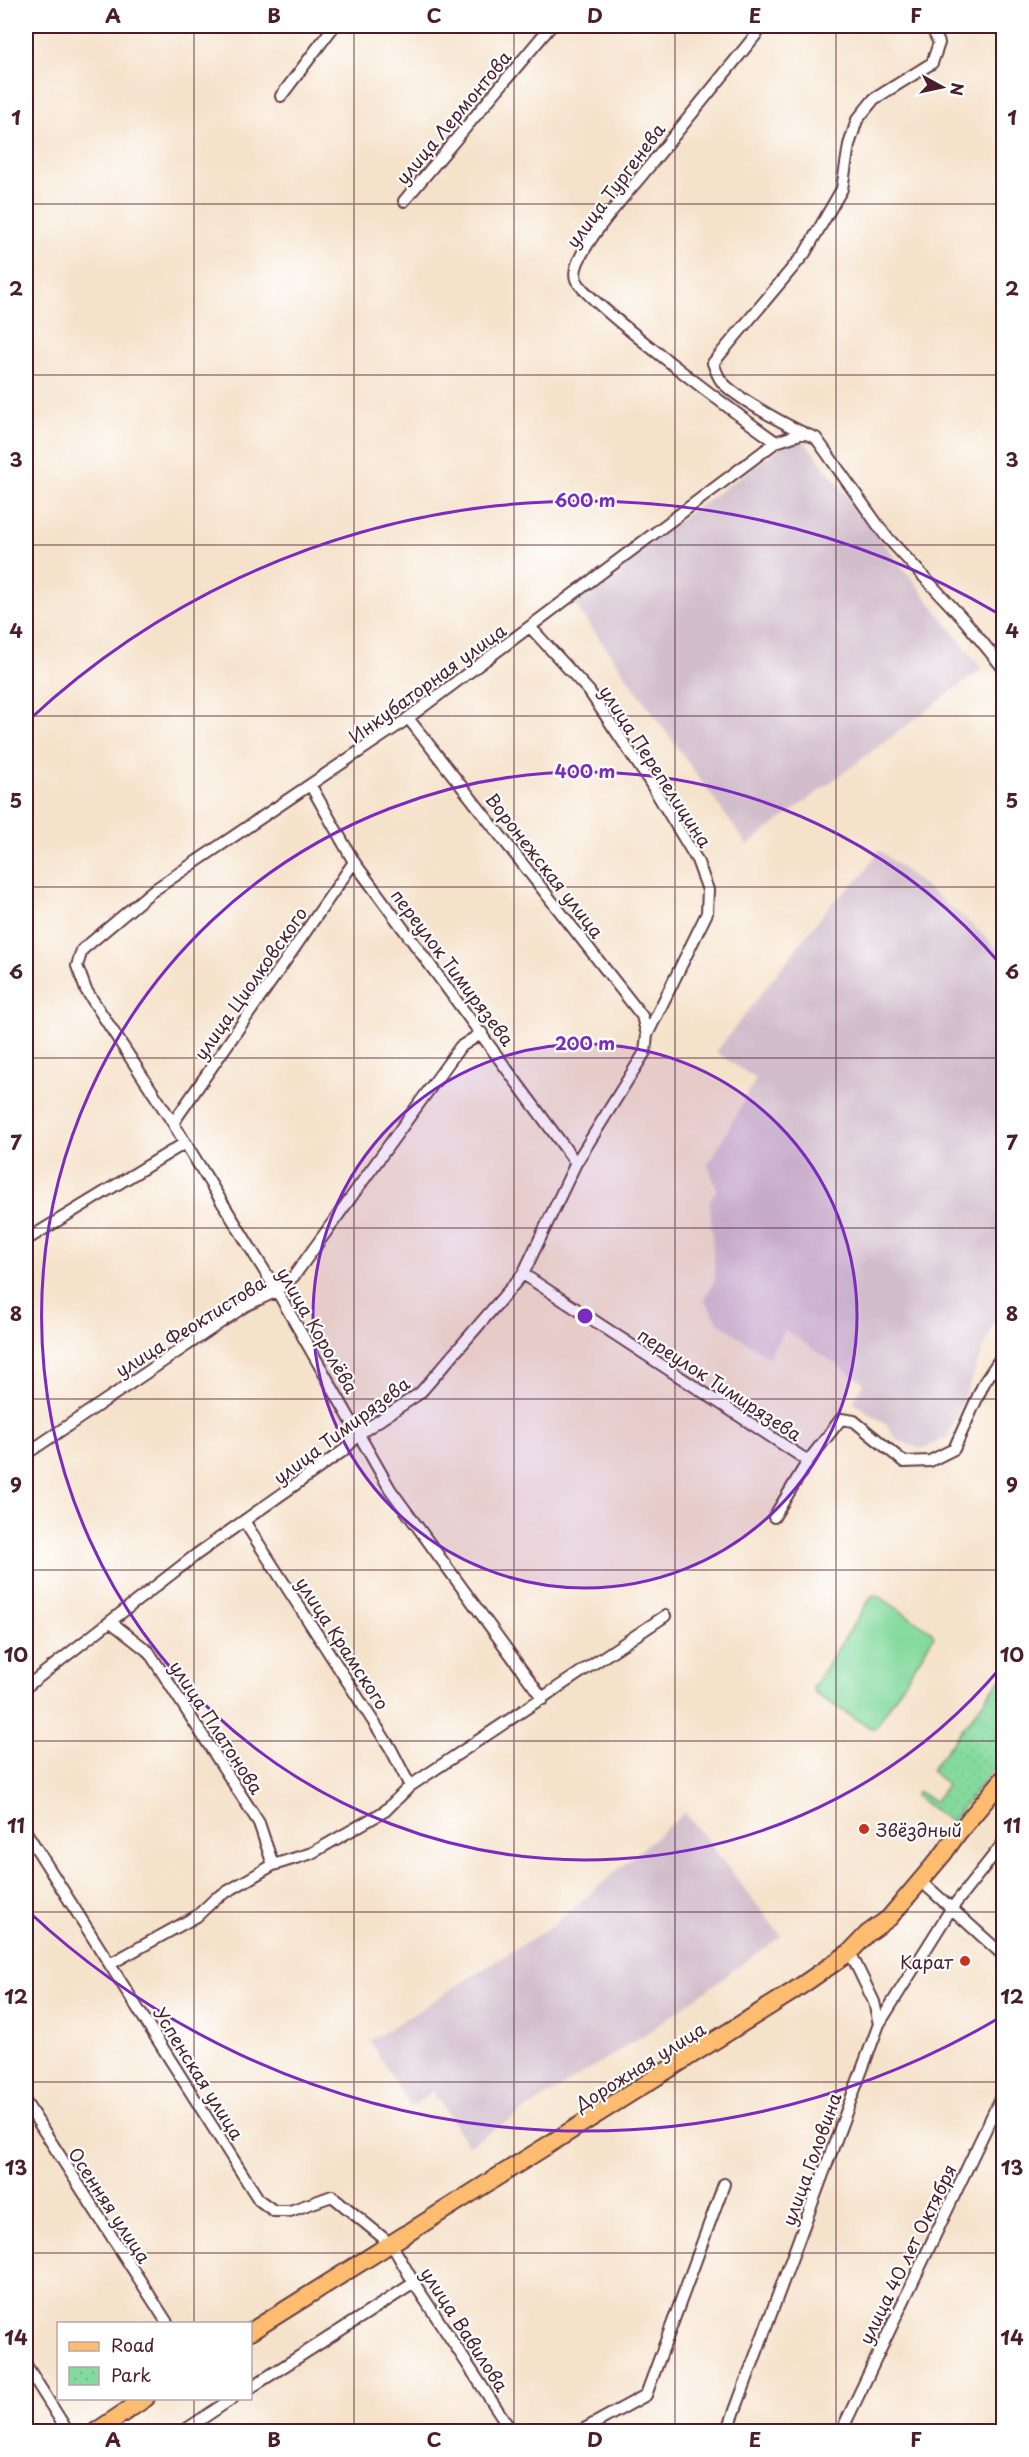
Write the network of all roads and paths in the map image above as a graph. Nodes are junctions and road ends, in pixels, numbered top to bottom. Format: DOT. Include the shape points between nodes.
graph roads {
  1 [pos="334,26"];
  2 [pos="550,26"];
  3 [pos="763,26"];
  4 [pos="931,26"];
  5 [pos="281,96"];
  6 [pos="404,201"];
  7 [pos="803,433"];
  8 [pos="776,442"];
  9 [pos="531,628"];
  10 [pos="1004,669"];
  11 [pos="408,718"];
  12 [pos="311,786"];
  13 [pos="354,862"];
  14 [pos="77,966"];
  15 [pos="482,1033"];
  16 [pos="647,1035"];
  17 [pos="173,1122"];
  18 [pos="185,1143"];
  19 [pos="576,1163"];
  20 [pos="26,1240"];
  21 [pos="523,1274"];
  22 [pos="277,1291"];
  23 [pos="1003,1356"];
  24 [pos="359,1434"];
  25 [pos="26,1454"];
  26 [pos="808,1461"];
  27 [pos="774,1517"];
  28 [pos="244,1521"];
  29 [pos="665,1617"];
  30 [pos="111,1622"];
  31 [pos="26,1687"];
  32 [pos="543,1699"];
  33 [pos="1004,1778"];
  34 [pos="410,1786"];
  35 [pos="26,1832"];
  36 [pos="1004,1842"];
  37 [pos="273,1865"];
  38 [pos="921,1881"];
  39 [pos="951,1909"];
  40 [pos="850,1952"];
  41 [pos="1004,1956"];
  42 [pos="110,1965"];
  43 [pos="879,2024"];
  44 [pos="1004,2091"];
  45 [pos="26,2103"];
  46 [pos="724,2184"];
  47 [pos="392,2245"];
  48 [pos="414,2283"];
  49 [pos="167,2322"];
  50 [pos="252,2331"];
  51 [pos="26,2365"];
  52 [pos="252,2387"];
  53 [pos="143,2400"];
  54 [pos="230,2400"];
  55 [pos="68,2432"];
  56 [pos="95,2432"];
  57 [pos="182,2432"];
  58 [pos="512,2432"];
  59 [pos="579,2432"];
  60 [pos="727,2432"];
  61 [pos="841,2432"];
  1 -- 5 [label="street"];
  2 -- 6 [label="street, улица Лермонтова"];
  3 -- 8 [label="street, улица Тургенева" via="630,189 587,246 575,272 576,282 626,326"];
  4 -- 7 [label="street" via="939,43 932,63 874,99 856,120 842,189 805,253 713,363 721,382 733,392"];
  7 -- 8 [label="street, Инкубаторная улица"];
  7 -- 10 [label="street" via="816,438 885,535"];
  8 -- 9 [label="street, Инкубаторная улица"];
  9 -- 11 [label="street, Инкубаторная улица"];
  9 -- 16 [label="street, улица Перепелицина" via="589,691 698,860 708,890 707,913"];
  11 -- 12 [label="street, Инкубаторная улица"];
  11 -- 16 [label="street, Воронежская улица" via="642,1016"];
  12 -- 13 [label="street, переулок Тимирязева"];
  12 -- 14 [label="street, Инкубаторная улица" via="151,892 82,950"];
  13 -- 15 [label="street, переулок Тимирязева"];
  13 -- 17 [label="street, улица Циолковского"];
  14 -- 17 [label="street, улица Королёва" via="86,990"];
  15 -- 19 [label="street, переулок Тимирязева"];
  15 -- 22 [label="street, улица Феоктистова" via="460,1047 294,1276"];
  16 -- 19 [label="street, улица Тимирязева" via="645,1052"];
  17 -- 18 [label="street, улица Королёва"];
  18 -- 20 [label="street"];
  18 -- 22 [label="street, улица Королёва"];
  19 -- 21 [label="street, улица Тимирязева"];
  21 -- 24 [label="street, улица Тимирязева" via="420,1393"];
  21 -- 26 [label="street, переулок Тимирязева"];
  22 -- 24 [label="street, улица Королёва"];
  22 -- 25 [label="street, улица Феоктистова" via="245,1306"];
  23 -- 26 [label="street, переулок Тимирязева" via="984,1383 954,1449 930,1461 904,1462 854,1421 842,1419"];
  24 -- 28 [label="street, улица Тимирязева" via="344,1451"];
  24 -- 32 [label="street, улица Королёва" via="390,1490"];
  26 -- 27 [label="street"];
  28 -- 30 [label="street, улица Тимирязева"];
  28 -- 34 [label="street, улица Крамского" via="391,1749"];
  29 -- 32 [label="street"];
  30 -- 31 [label="street, улица Тимирязева"];
  30 -- 37 [label="street, улица Платонова" via="149,1652 259,1822"];
  32 -- 34 [label="street"];
  33 -- 38 [label="main road, Дорожная улица"];
  34 -- 37 [label="street" via="385,1811 312,1853"];
  35 -- 42 [label="street, Успенская улица"];
  36 -- 39 [label="street, улица Головина"];
  37 -- 42 [label="street" via="216,1898 197,1916"];
  38 -- 39 [label="street"];
  38 -- 40 [label="main road, Дорожная улица" via="889,1918"];
  39 -- 41 [label="street"];
  39 -- 43 [label="street, улица Головина"];
  40 -- 43 [label="street" via="874,2002"];
  40 -- 47 [label="main road, Дорожная улица"];
  42 -- 47 [label="street, Успенская улица" via="259,2200 274,2211 290,2211 332,2196"];
  43 -- 60 [label="street, улица Головина"];
  44 -- 61 [label="street, улица 40 лет Октября"];
  45 -- 49 [label="street, Осенняя улица"];
  46 -- 59 [label="street" via="646,2395"];
  47 -- 48 [label="street, улица Вавилова"];
  47 -- 50 [label="main road, Дорожная улица"];
  48 -- 52 [label="street"];
  48 -- 58 [label="street, улица Вавилова"];
  51 -- 55 [label="street"];
  53 -- 56 [label="main road"];
  54 -- 57 [label="street"];
}
